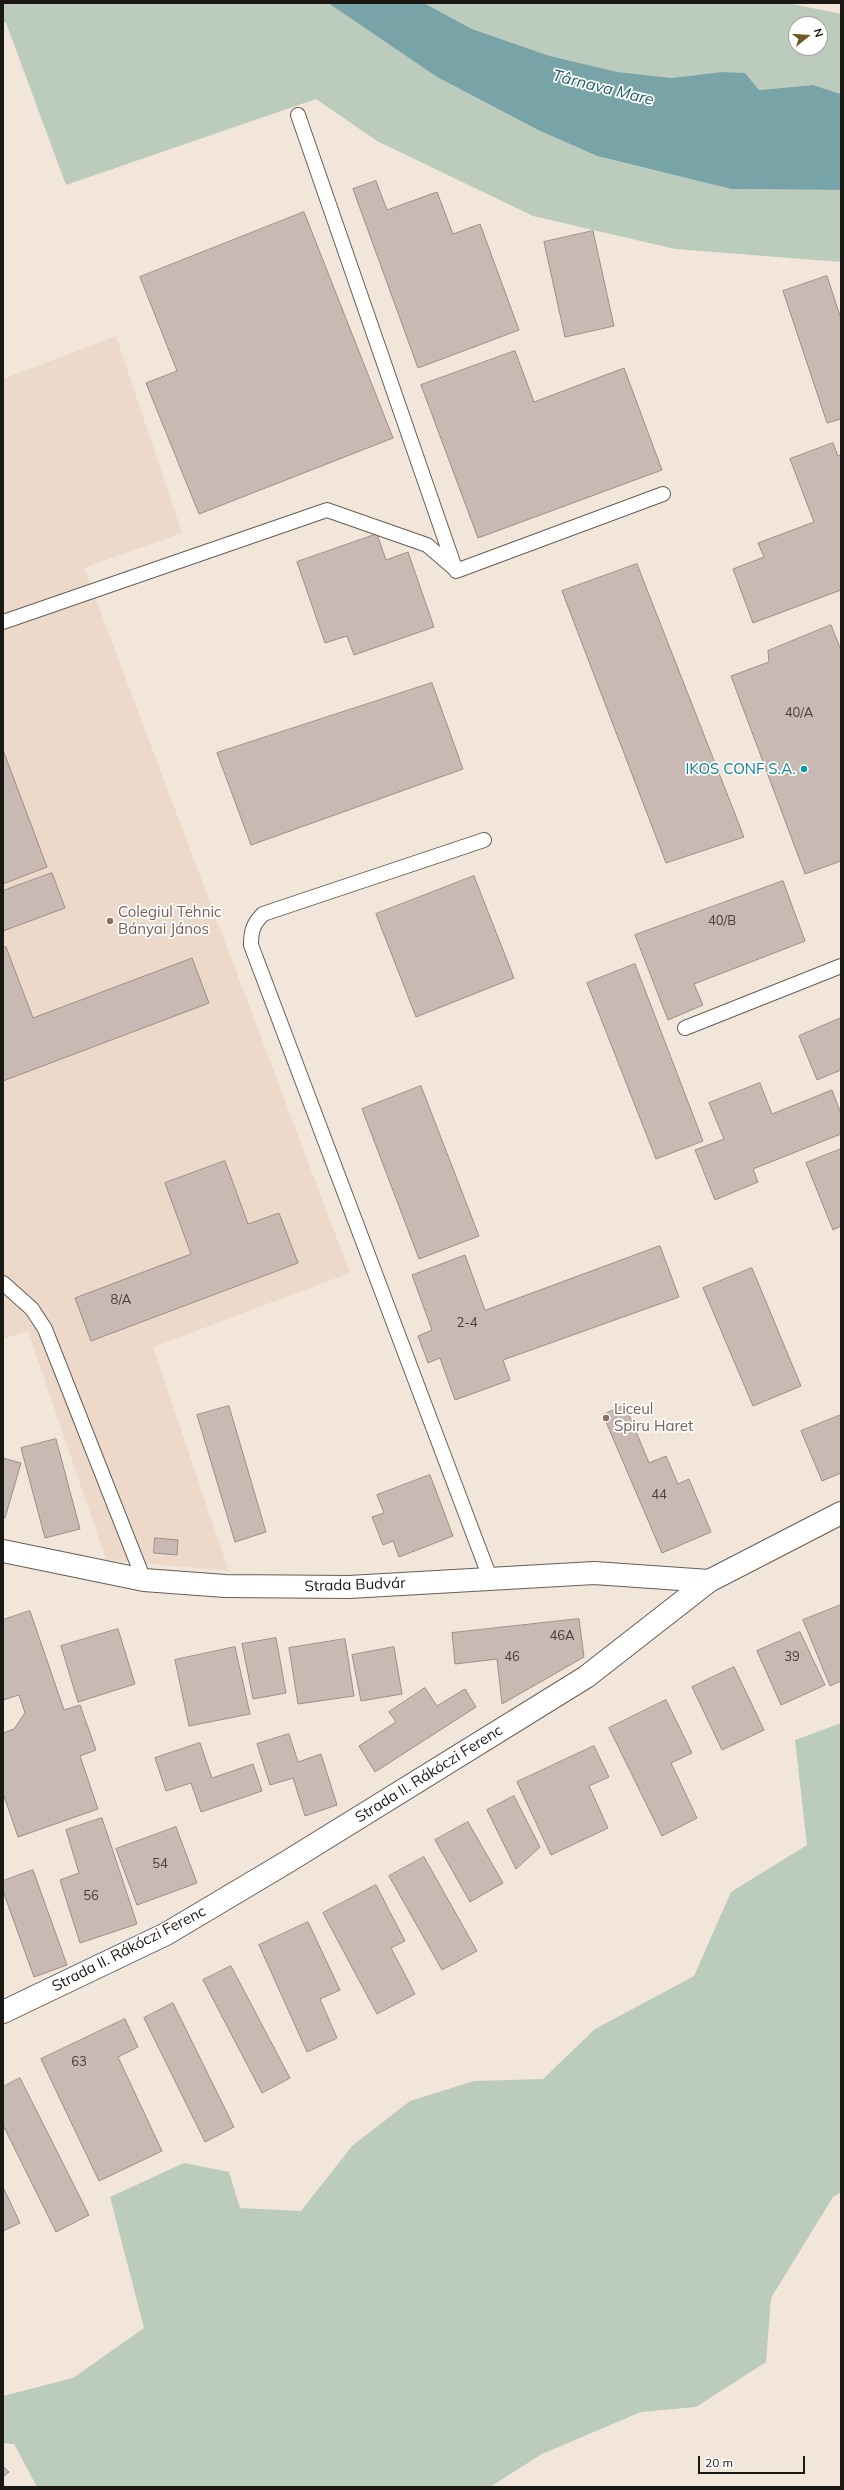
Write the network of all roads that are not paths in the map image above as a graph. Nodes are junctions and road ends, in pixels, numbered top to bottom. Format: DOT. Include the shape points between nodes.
graph roads {
  1 [pos="298,115"];
  2 [pos="663,494"];
  3 [pos="456,570"];
  4 [pos="3,622"];
  5 [pos="484,840"];
  6 [pos="841,966"];
  7 [pos="685,1028"];
  8 [pos="3,1283"];
  9 [pos="841,1513"];
  10 [pos="3,1550"];
  11 [pos="490,1578"];
  12 [pos="144,1580"];
  13 [pos="709,1580"];
  14 [pos="3,2012"];
  1 -- 3 [label="lane"];
  2 -- 3 [label="lane"];
  3 -- 4 [label="lane" via="427,545 327,510"];
  5 -- 11 [label="lane" via="263,914 255,922 251,932 251,945"];
  6 -- 7 [label="lane"];
  8 -- 12 [label="lane" via="32,1309 45,1329"];
  9 -- 13 [label="main road, Strada II. Rákóczi Ferenc"];
  10 -- 12 [label="main road, Strada Budvár"];
  11 -- 12 [label="main road, Strada Budvár" via="349,1587 225,1586"];
  11 -- 13 [label="main road, Strada Budvár" via="594,1573"];
  13 -- 14 [label="main road, Strada II. Rákóczi Ferenc" via="586,1677 288,1862 166,1934"];
}
